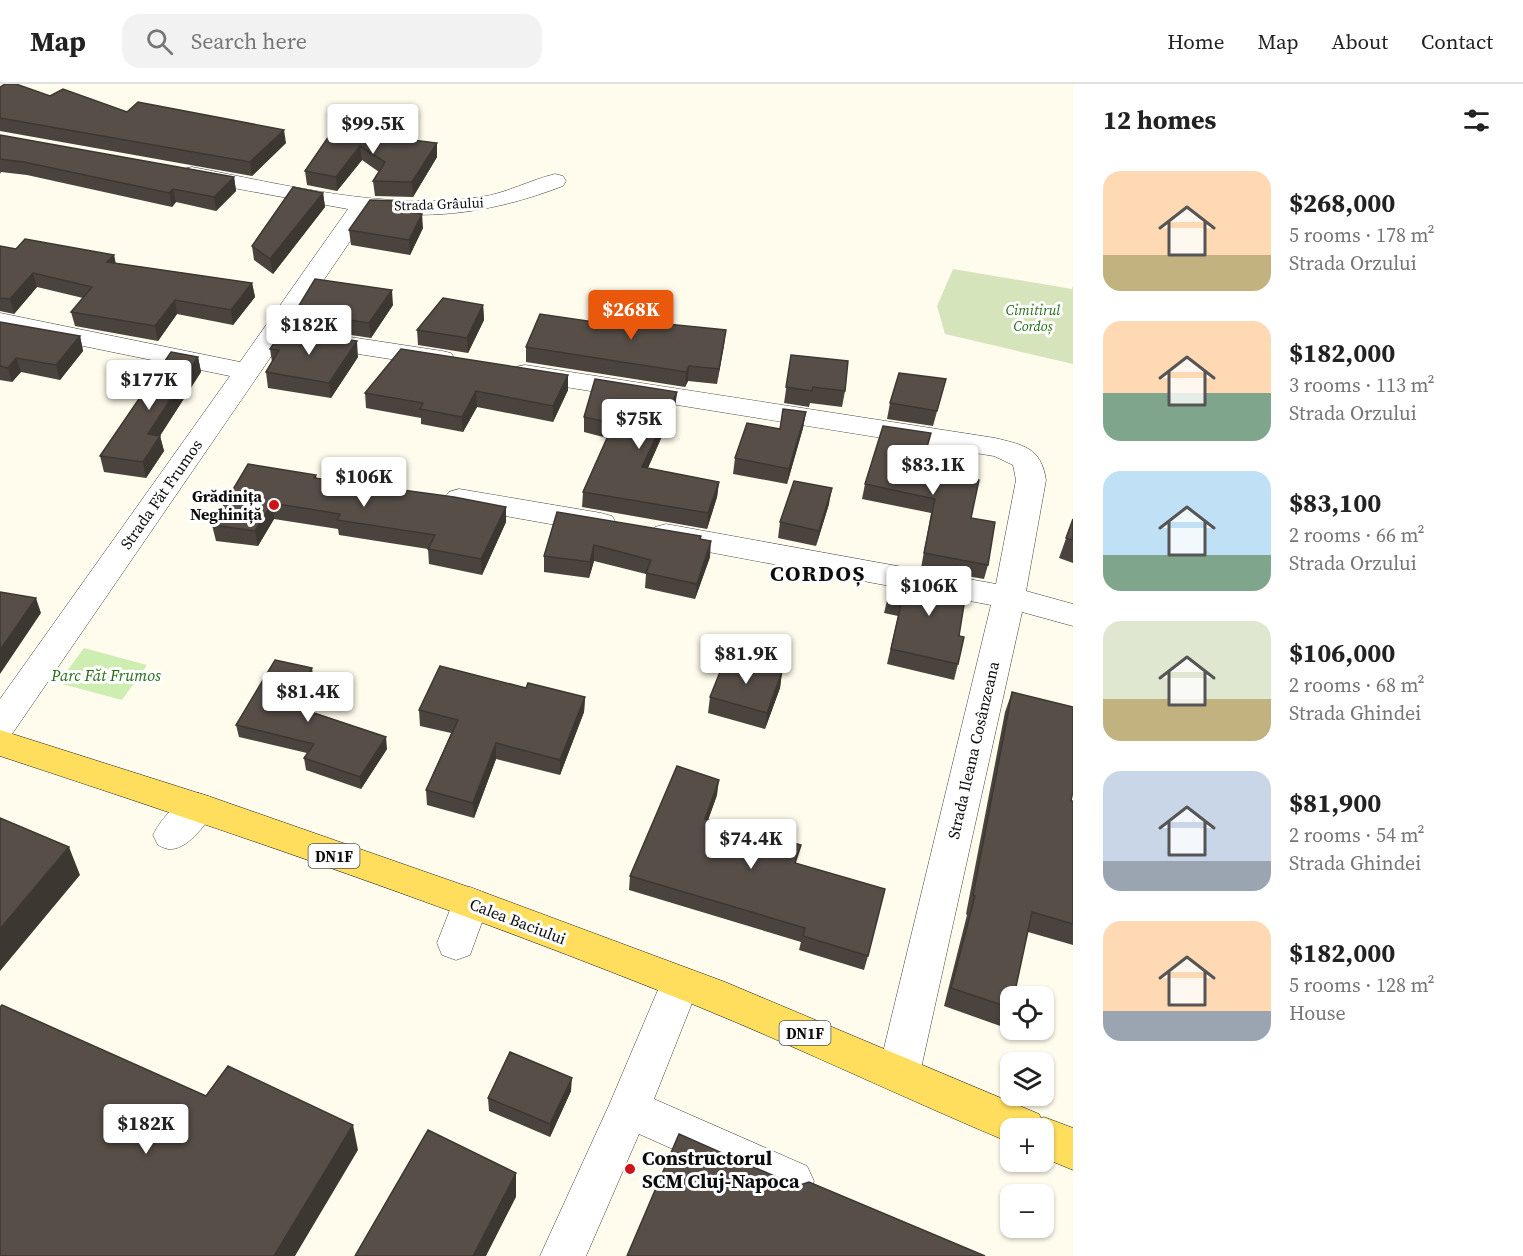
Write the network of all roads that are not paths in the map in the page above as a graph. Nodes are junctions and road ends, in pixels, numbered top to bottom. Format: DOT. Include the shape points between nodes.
graph roads {
  1 [pos="176,171"];
  2 [pos="555,181"];
  3 [pos="363,205"];
  4 [pos="0,321"];
  5 [pos="275,333"];
  6 [pos="464,363"];
  7 [pos="499,368"];
  8 [pos="247,371"];
  9 [pos="448,497"];
  10 [pos="1009,597"];
  11 [pos="1073,615"];
  12 [pos="0,725"];
  13 [pos="0,743"];
  14 [pos="198,807"];
  15 [pos="171,835"];
  16 [pos="470,903"];
  17 [pos="456,943"];
  18 [pos="680,982"];
  19 [pos="899,1073"];
  20 [pos="629,1109"];
  21 [pos="1001,1118"];
  22 [pos="1054,1141"];
  23 [pos="1073,1149"];
  24 [pos="792,1181"];
  25 [pos="563,1256"];
  1 -- 3 [label="street, Strada Grâului"];
  2 -- 3 [label="street, Strada Grâului" via="480,204"];
  3 -- 5 [label="street, Strada Făt Frumos"];
  4 -- 8 [label="street"];
  5 -- 6 [label="street"];
  5 -- 8 [label="street, Strada Făt Frumos"];
  7 -- 10 [label="street, Strada Ileana Cosânzeana" via="1019,454 1030,465 1031,480"];
  8 -- 12 [label="street, Strada Făt Frumos"];
  9 -- 10 [label="street"];
  10 -- 11 [label="street"];
  10 -- 19 [label="street, Strada Ileana Cosânzeana"];
  13 -- 14 [label="main road, Calea Baciului / DN1F"];
  14 -- 15 [label="street"];
  14 -- 16 [label="main road, Calea Baciului / DN1F"];
  16 -- 17 [label="street"];
  16 -- 18 [label="main road, Calea Baciului / DN1F"];
  18 -- 19 [label="main road, Calea Baciului / DN1F"];
  18 -- 20 [label="street"];
  19 -- 21 [label="main road, Calea Baciului / DN1F"];
  20 -- 24 [label="street"];
  20 -- 25 [label="street"];
  22 -- 23 [label="main road"];
}
